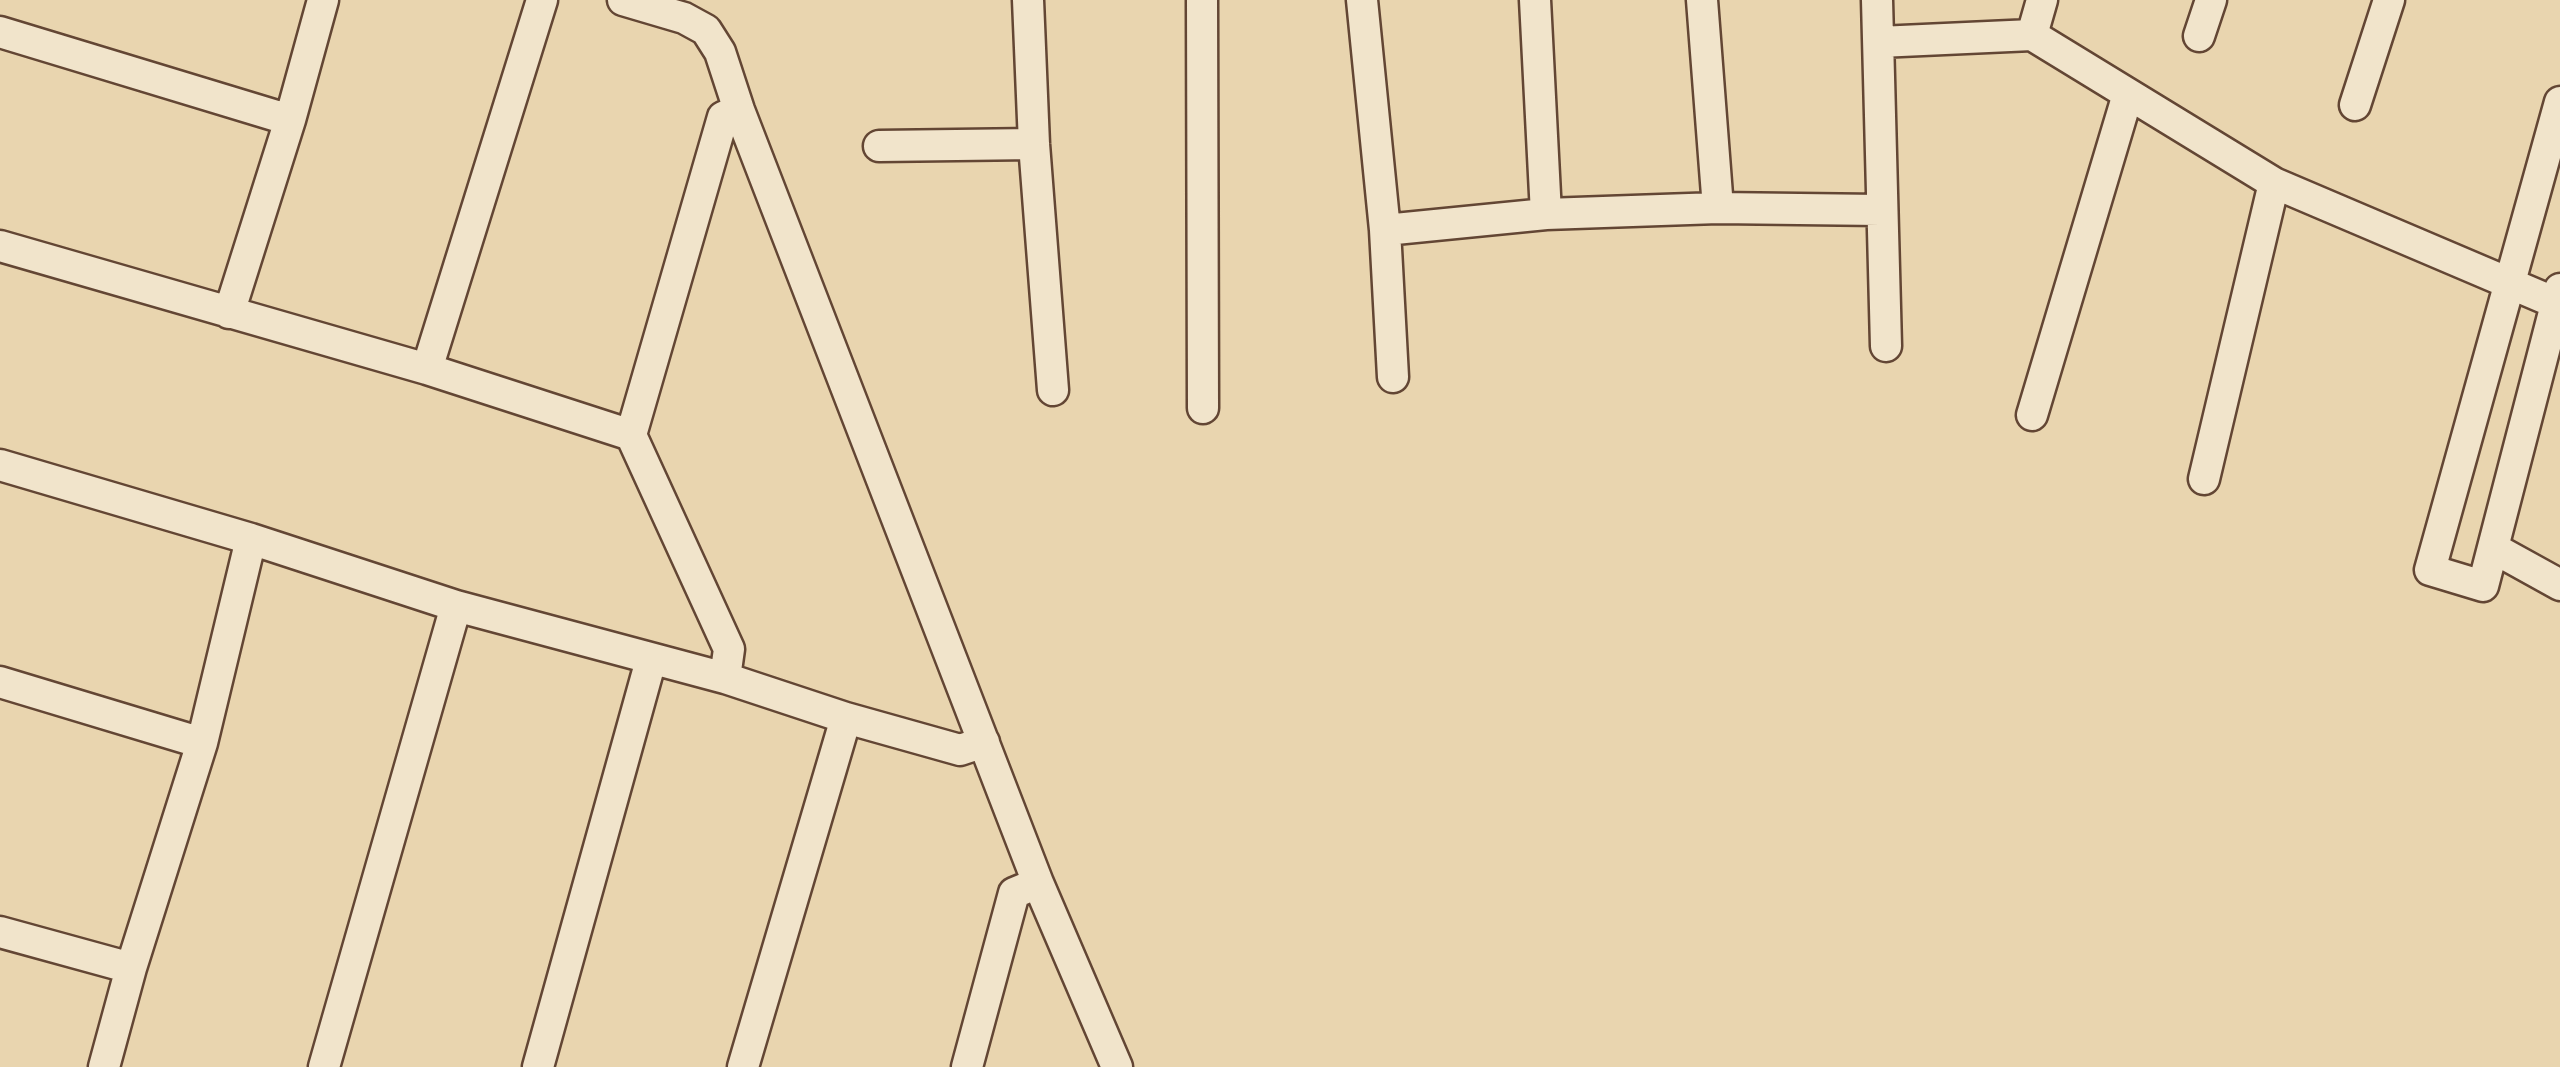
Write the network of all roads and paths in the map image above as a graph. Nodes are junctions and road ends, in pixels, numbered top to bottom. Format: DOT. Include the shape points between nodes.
graph roads {
  1 [pos="324,0"];
  2 [pos="542,0"];
  3 [pos="622,0"];
  4 [pos="1028,0"];
  5 [pos="1202,0"];
  6 [pos="1362,0"];
  7 [pos="1535,0"];
  8 [pos="1702,0"];
  9 [pos="1877,0"];
  10 [pos="2042,0"];
  11 [pos="2211,0"];
  12 [pos="2389,0"];
  13 [pos="0,32"];
  14 [pos="2032,35"];
  15 [pos="2199,36"];
  16 [pos="1879,42"];
  17 [pos="2128,94"];
  18 [pos="2560,102"];
  19 [pos="2354,104"];
  20 [pos="739,110"];
  21 [pos="290,120"];
  22 [pos="1034,144"];
  23 [pos="879,146"];
  24 [pos="2274,183"];
  25 [pos="1718,208"];
  26 [pos="1880,210"];
  27 [pos="1546,214"];
  28 [pos="1385,230"];
  29 [pos="0,246"];
  30 [pos="2507,285"];
  31 [pos="2558,296"];
  32 [pos="229,313"];
  33 [pos="1886,346"];
  34 [pos="427,370"];
  35 [pos="2550,371"];
  36 [pos="1394,377"];
  37 [pos="1053,390"];
  38 [pos="1204,408"];
  39 [pos="2032,415"];
  40 [pos="631,435"];
  41 [pos="0,465"];
  42 [pos="2204,479"];
  43 [pos="251,539"];
  44 [pos="2494,549"];
  45 [pos="2560,585"];
  46 [pos="456,606"];
  47 [pos="651,660"];
  48 [pos="725,678"];
  49 [pos="0,682"];
  50 [pos="846,718"];
  51 [pos="984,742"];
  52 [pos="202,743"];
  53 [pos="1038,884"];
  54 [pos="0,932"];
  55 [pos="131,968"];
  56 [pos="104,1067"];
  57 [pos="324,1067"];
  58 [pos="538,1067"];
  59 [pos="743,1067"];
  60 [pos="967,1067"];
  61 [pos="1117,1067"];
  1 -- 21 [label="street"];
  2 -- 34 [label="street"];
  3 -- 20 [label="street" via="706,30"];
  4 -- 22 [label="street"];
  5 -- 38 [label="street"];
  6 -- 28 [label="street"];
  7 -- 27 [label="street"];
  8 -- 25 [label="street"];
  9 -- 16 [label="street"];
  10 -- 14 [label="street"];
  11 -- 15 [label="street"];
  12 -- 19 [label="street"];
  13 -- 21 [label="street"];
  14 -- 16 [label="street"];
  14 -- 17 [label="street"];
  16 -- 26 [label="street"];
  17 -- 24 [label="street"];
  17 -- 39 [label="street"];
  18 -- 30 [label="street"];
  20 -- 40 [label="street" via="723,117"];
  20 -- 51 [label="street"];
  21 -- 32 [label="street"];
  22 -- 23 [label="street"];
  22 -- 37 [label="street"];
  24 -- 30 [label="street"];
  24 -- 42 [label="street"];
  25 -- 26 [label="street"];
  25 -- 27 [label="street"];
  26 -- 33 [label="street"];
  27 -- 28 [label="street"];
  28 -- 36 [label="street"];
  29 -- 32 [label="street"];
  30 -- 31 [label="street"];
  30 -- 44 [label="street" via="2430,570 2483,586"];
  31 -- 35 [label="street"];
  32 -- 34 [label="street"];
  34 -- 40 [label="street"];
  35 -- 44 [label="street"];
  40 -- 48 [label="street" via="729,649"];
  41 -- 43 [label="street"];
  43 -- 46 [label="street"];
  43 -- 52 [label="street"];
  44 -- 45 [label="street"];
  46 -- 47 [label="street"];
  46 -- 57 [label="street"];
  47 -- 48 [label="street"];
  47 -- 58 [label="street"];
  48 -- 50 [label="street"];
  49 -- 52 [label="street"];
  50 -- 51 [label="street" via="960,750"];
  50 -- 59 [label="street"];
  51 -- 53 [label="street"];
  52 -- 55 [label="street"];
  53 -- 60 [label="street" via="1014,893"];
  53 -- 61 [label="street"];
  54 -- 55 [label="street"];
  55 -- 56 [label="street"];
}
